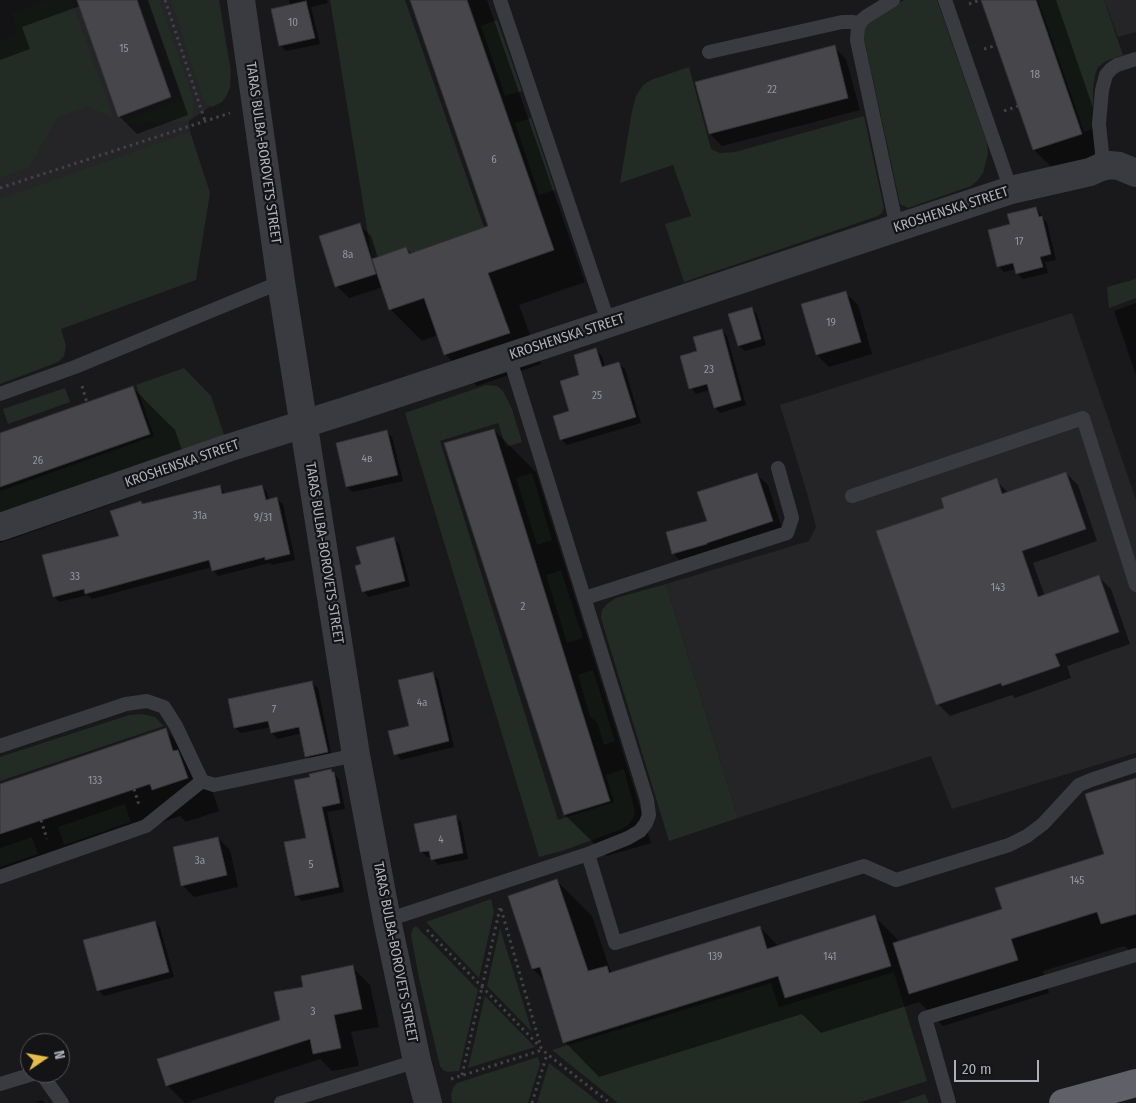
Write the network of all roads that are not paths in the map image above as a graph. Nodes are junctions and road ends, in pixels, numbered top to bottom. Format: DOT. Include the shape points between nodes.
graph roads {
  1 [pos="241,0"];
  2 [pos="500,0"];
  3 [pos="893,0"];
  4 [pos="945,0"];
  5 [pos="860,24"];
  6 [pos="709,52"];
  7 [pos="1136,59"];
  8 [pos="1101,167"];
  9 [pos="1136,173"];
  10 [pos="1011,190"];
  11 [pos="896,228"];
  12 [pos="281,282"];
  13 [pos="609,324"];
  14 [pos="509,356"];
  15 [pos="0,394"];
  16 [pos="304,425"];
  17 [pos="778,468"];
  18 [pos="852,496"];
  19 [pos="0,527"];
  20 [pos="1136,585"];
  21 [pos="585,598"];
  22 [pos="0,746"];
  23 [pos="356,755"];
  24 [pos="1136,766"];
  25 [pos="202,781"];
  26 [pos="588,854"];
  27 [pos="0,878"];
  28 [pos="399,916"];
  29 [pos="1136,955"];
  30 [pos="417,1061"];
  31 [pos="20,1078"];
  32 [pos="48,1083"];
  33 [pos="1136,1083"];
  34 [pos="0,1084"];
  35 [pos="62,1103"];
  36 [pos="281,1103"];
  37 [pos="428,1103"];
  38 [pos="949,1103"];
  39 [pos="1063,1103"];
  1 -- 12 [label="street, TARAS BULBA-BOROVETS STREET"];
  2 -- 13 [label="lane"];
  3 -- 5 [label="lane"];
  4 -- 10 [label="lane"];
  5 -- 6 [label="lane" via="842,22"];
  5 -- 11 [label="lane" via="857,40 860,58"];
  7 -- 8 [label="lane" via="1118,65 1106,75 1099,124"];
  8 -- 9 [label="street, KROSHENSKA STREET" via="1119,166"];
  8 -- 10 [label="street, KROSHENSKA STREET"];
  10 -- 11 [label="street, KROSHENSKA STREET"];
  11 -- 13 [label="street, KROSHENSKA STREET"];
  12 -- 15 [label="lane" via="75,367"];
  12 -- 16 [label="street, TARAS BULBA-BOROVETS STREET"];
  13 -- 14 [label="street, KROSHENSKA STREET"];
  14 -- 16 [label="street, KROSHENSKA STREET"];
  14 -- 21 [label="lane"];
  16 -- 19 [label="street, KROSHENSKA STREET"];
  16 -- 23 [label="street, TARAS BULBA-BOROVETS STREET"];
  17 -- 21 [label="lane" via="792,518 786,534"];
  18 -- 20 [label="lane" via="1083,418"];
  21 -- 26 [label="lane" via="649,815 640,831"];
  22 -- 25 [label="lane" via="126,704 147,701 164,707"];
  23 -- 25 [label="lane" via="214,786"];
  23 -- 28 [label="street, TARAS BULBA-BOROVETS STREET"];
  24 -- 26 [label="lane" via="1079,785 1043,824 1009,845 896,880 864,866 615,943"];
  25 -- 27 [label="lane" via="146,826"];
  26 -- 28 [label="lane"];
  28 -- 30 [label="street, TARAS BULBA-BOROVETS STREET"];
  29 -- 38 [label="lane" via="925,1018"];
  30 -- 36 [label="lane"];
  30 -- 37 [label="street, TARAS BULBA-BOROVETS STREET"];
  31 -- 34 [label="lane"];
  32 -- 35 [label="lane"];
  33 -- 39 [label="highway"];
}
